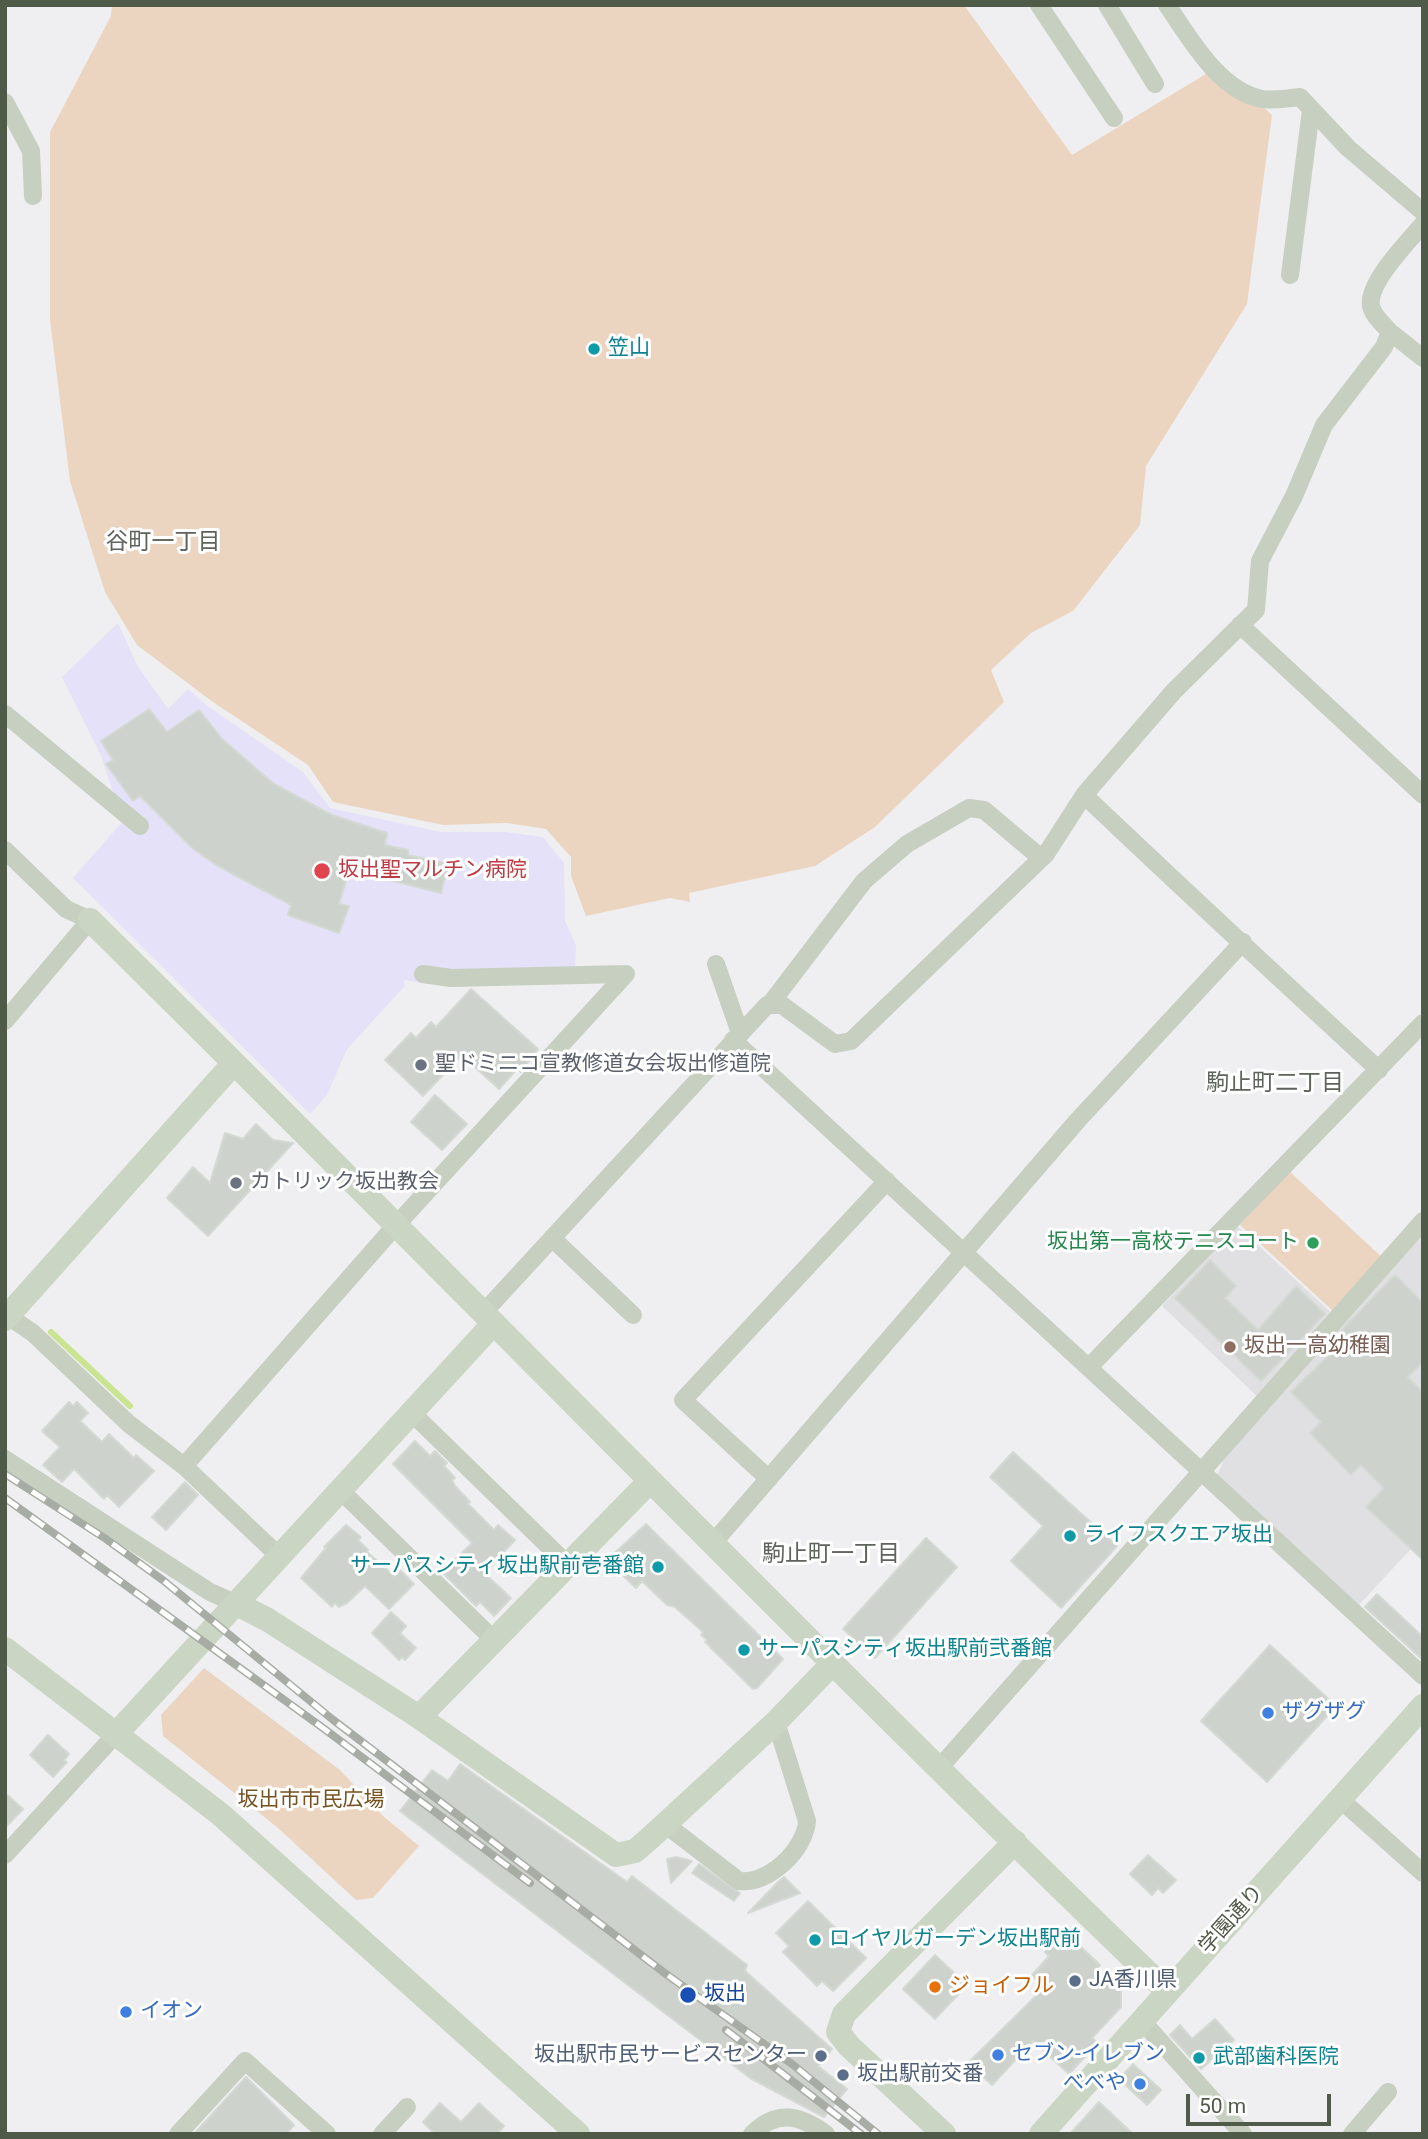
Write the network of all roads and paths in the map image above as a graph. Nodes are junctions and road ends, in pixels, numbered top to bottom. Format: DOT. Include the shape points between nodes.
graph roads {
  1 [pos="1039,5"];
  2 [pos="1107,5"];
  3 [pos="1167,5"];
  4 [pos="1156,84"];
  5 [pos="5,102"];
  6 [pos="1311,110"];
  7 [pos="1114,118"];
  8 [pos="33,196"];
  9 [pos="1423,212"];
  10 [pos="1423,225"];
  11 [pos="1290,275"];
  12 [pos="1390,332"];
  13 [pos="1423,358"];
  14 [pos="1240,625"];
  15 [pos="5,714"];
  16 [pos="1084,795"];
  17 [pos="1423,795"];
  18 [pos="140,826"];
  19 [pos="5,850"];
  20 [pos="1041,858"];
  21 [pos="90,920"];
  22 [pos="1243,942"];
  23 [pos="716,964"];
  24 [pos="423,974"];
  25 [pos="771,1003"];
  26 [pos="5,1021"];
  27 [pos="1423,1023"];
  28 [pos="737,1037"];
  29 [pos="234,1063"];
  30 [pos="1378,1070"];
  31 [pos="887,1181"];
  32 [pos="1423,1221"];
  33 [pos="398,1224"];
  34 [pos="552,1238"];
  35 [pos="966,1254"];
  36 [pos="633,1315"];
  37 [pos="6,1317"];
  38 [pos="489,1318"];
  39 [pos="1089,1367"];
  40 [pos="412,1413"];
  41 [pos="5,1459"];
  42 [pos="184,1466"];
  43 [pos="1204,1471"];
  44 [pos="769,1479"];
  45 [pos="650,1481"];
  46 [pos="341,1491"];
  47 [pos="713,1543"];
  48 [pos="281,1557"];
  49 [pos="568,1565"];
  50 [pos="237,1604"];
  51 [pos="494,1640"];
  52 [pos="5,1649"];
  53 [pos="832,1662"];
  54 [pos="1423,1676"];
  55 [pos="1423,1706"];
  56 [pos="419,1717"];
  57 [pos="776,1722"];
  58 [pos="116,1734"];
  59 [pos="940,1767"];
  60 [pos="1340,1800"];
  61 [pos="665,1824"];
  62 [pos="1015,1842"];
  63 [pos="5,1854"];
  64 [pos="1423,1873"];
  65 [pos="1168,1992"];
  66 [pos="1143,2022"];
  67 [pos="1388,2092"];
  68 [pos="407,2107"];
  69 [pos="178,2134"];
  70 [pos="327,2134"];
  71 [pos="382,2134"];
  72 [pos="578,2134"];
  73 [pos="752,2134"];
  74 [pos="826,2134"];
  75 [pos="944,2134"];
  76 [pos="1041,2134"];
  77 [pos="1243,2134"];
  78 [pos="1352,2134"];
  1 -- 7 [label="street"];
  2 -- 4 [label="street"];
  3 -- 6 [label="street" via="1197,49 1242,93 1264,100 1300,97"];
  5 -- 8 [label="street" via="31,151"];
  6 -- 9 [label="street"];
  6 -- 11 [label="street"];
  10 -- 12 [label="street" via="1371,293 1374,313"];
  12 -- 13 [label="street"];
  12 -- 14 [label="street" via="1384,347 1324,425 1260,561 1258,607"];
  14 -- 16 [label="street" via="1174,691"];
  14 -- 17 [label="street"];
  15 -- 18 [label="street"];
  16 -- 20 [label="street"];
  16 -- 22 [label="street" via="1188,896"];
  19 -- 21 [label="street" via="66,909"];
  20 -- 25 [label="street" via="845,1044 835,1044 789,1008"];
  20 -- 25 [label="street" via="984,810 969,808 907,844 864,881"];
  21 -- 26 [label="street"];
  21 -- 29 [label="street"];
  22 -- 30 [label="street"];
  22 -- 35 [label="street" via="1078,1120"];
  23 -- 28 [label="street"];
  24 -- 33 [label="street" via="451,978 626,974"];
  25 -- 28 [label="street"];
  27 -- 30 [label="street"];
  28 -- 31 [label="street"];
  28 -- 34 [label="street"];
  29 -- 33 [label="street"];
  29 -- 37 [label="street"];
  30 -- 39 [label="street"];
  31 -- 35 [label="street"];
  31 -- 44 [label="street" via="683,1400"];
  32 -- 43 [label="street"];
  33 -- 38 [label="street"];
  33 -- 42 [label="street"];
  34 -- 36 [label="street"];
  34 -- 38 [label="street"];
  35 -- 39 [label="street"];
  35 -- 44 [label="street"];
  37 -- 42 [label="street" via="33,1333 129,1424"];
  38 -- 40 [label="street"];
  38 -- 45 [label="street"];
  39 -- 43 [label="street"];
  40 -- 46 [label="street"];
  40 -- 49 [label="street"];
  41 -- 50 [label="street" via="210,1592"];
  42 -- 48 [label="street"];
  43 -- 54 [label="street"];
  43 -- 59 [label="street"];
  44 -- 47 [label="street"];
  45 -- 47 [label="street"];
  45 -- 49 [label="street"];
  46 -- 48 [label="street"];
  46 -- 51 [label="street"];
  47 -- 53 [label="street"];
  48 -- 50 [label="street"];
  49 -- 51 [label="street"];
  50 -- 56 [label="street"];
  50 -- 58 [label="street"];
  51 -- 56 [label="street"];
  52 -- 58 [label="street"];
  53 -- 57 [label="street"];
  53 -- 59 [label="street"];
  55 -- 60 [label="street, 学園通り"];
  56 -- 61 [label="street" via="616,1855 635,1852"];
  57 -- 61 [label="street"];
  57 -- 61 [label="street" via="807,1821 807,1834 800,1846 763,1879 750,1883 739,1881"];
  58 -- 63 [label="street"];
  58 -- 72 [label="street" via="220,1814"];
  59 -- 62 [label="street"];
  60 -- 64 [label="street"];
  60 -- 65 [label="street, 学園通り"];
  62 -- 65 [label="street"];
  62 -- 75 [label="street" via="840,2023 838,2032 849,2046"];
  65 -- 66 [label="street, 学園通り"];
  66 -- 76 [label="street, 学園通り"];
  66 -- 77 [label="street"];
  67 -- 78 [label="street"];
  68 -- 71 [label="street"];
  69 -- 70 [label="street" via="245,2061"];
  73 -- 74 [label="street" via="772,2119 785,2116 799,2117"];
}
